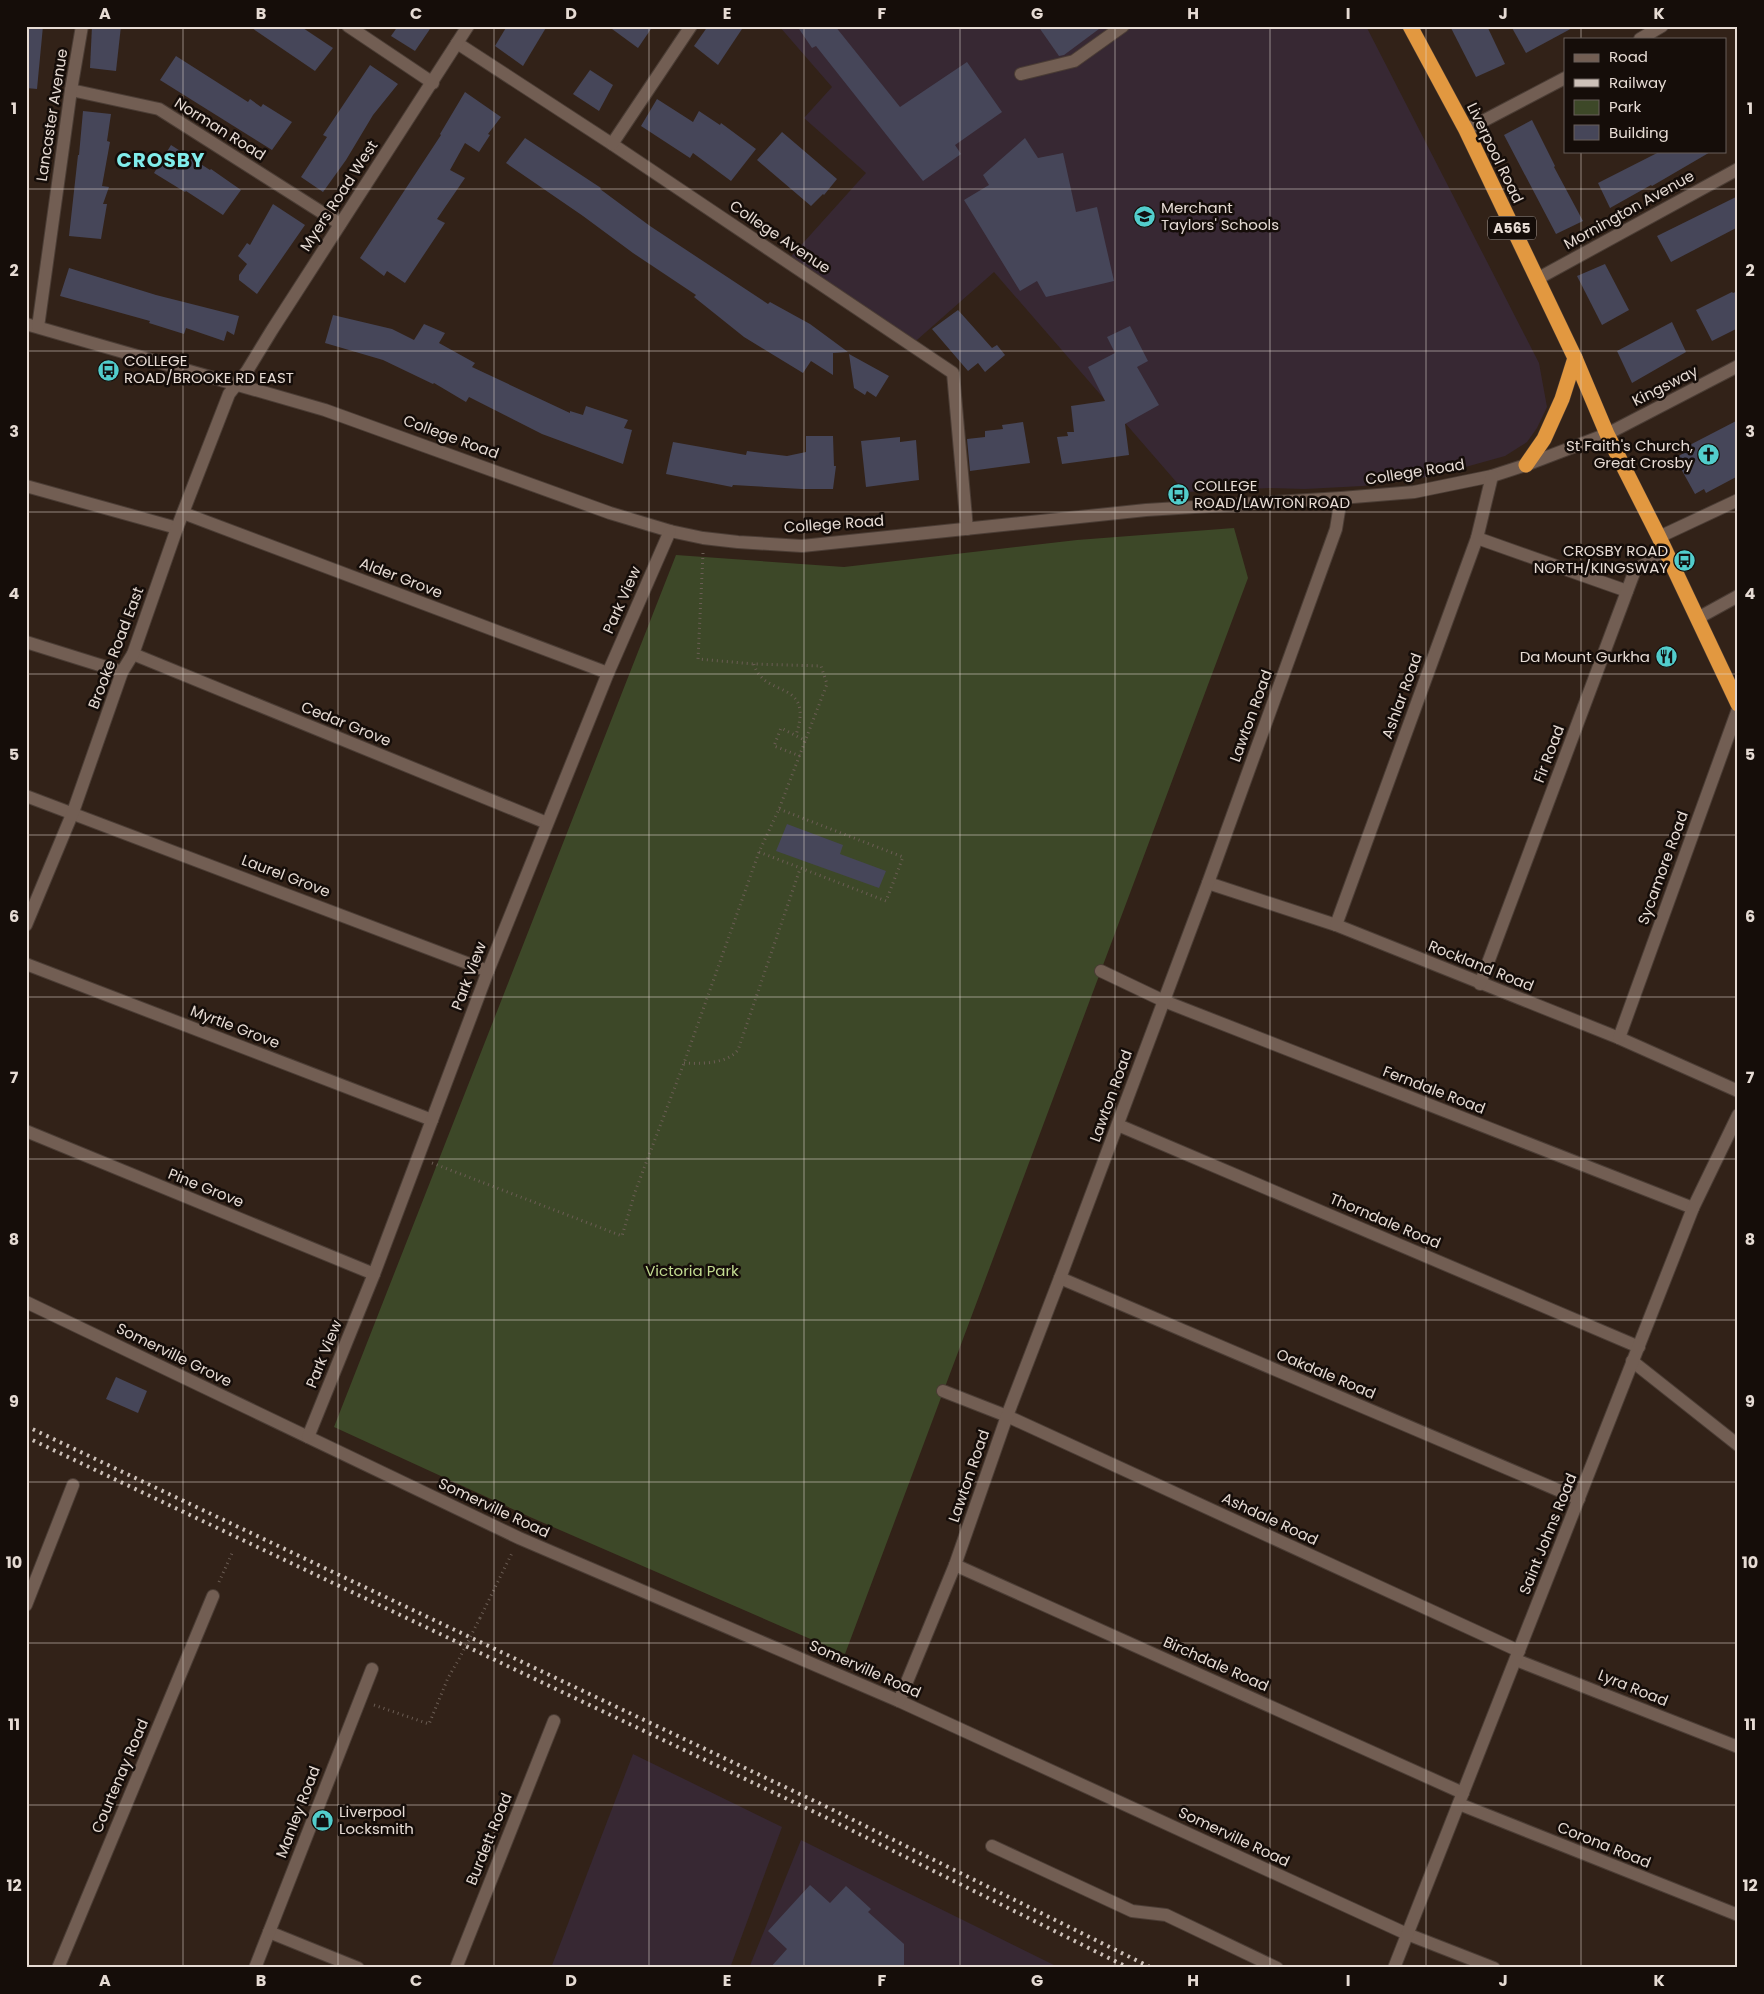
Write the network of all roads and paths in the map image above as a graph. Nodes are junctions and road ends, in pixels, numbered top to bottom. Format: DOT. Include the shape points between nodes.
graph roads {
  1 [pos="82,26"];
  2 [pos="348,26"];
  3 [pos="468,26"];
  4 [pos="691,26"];
  5 [pos="1123,26"];
  6 [pos="1410,26"];
  7 [pos="1662,26"];
  8 [pos="1642,38"];
  9 [pos="457,43"];
  10 [pos="1020,74"];
  11 [pos="1564,79"];
  12 [pos="433,82"];
  13 [pos="71,90"];
  14 [pos="1466,130"];
  15 [pos="612,144"];
  16 [pos="1738,169"];
  17 [pos="340,224"];
  18 [pos="1537,279"];
  19 [pos="32,326"];
  20 [pos="1575,358"];
  21 [pos="1738,366"];
  22 [pos="237,384"];
  23 [pos="1607,434"];
  24 [pos="1526,465"];
  25 [pos="1492,476"];
  26 [pos="26,486"];
  27 [pos="1341,498"];
  28 [pos="1738,500"];
  29 [pos="183,514"];
  30 [pos="177,528"];
  31 [pos="967,529"];
  32 [pos="670,530"];
  33 [pos="1660,537"];
  34 [pos="703,538"];
  35 [pos="1477,538"];
  36 [pos="1666,551"];
  37 [pos="1627,591"];
  38 [pos="1738,596"];
  39 [pos="1698,618"];
  40 [pos="26,642"];
  41 [pos="133,654"];
  42 [pos="754,664"];
  43 [pos="122,672"];
  44 [pos="608,673"];
  45 [pos="1738,704"];
  46 [pos="1738,708"];
  47 [pos="796,735"];
  48 [pos="806,741"];
  49 [pos="800,756"];
  50 [pos="26,796"];
  51 [pos="778,809"];
  52 [pos="73,812"];
  53 [pos="547,823"];
  54 [pos="759,852"];
  55 [pos="800,869"];
  56 [pos="1208,883"];
  57 [pos="26,925"];
  58 [pos="1336,925"];
  59 [pos="26,964"];
  60 [pos="488,971"];
  61 [pos="1101,971"];
  62 [pos="1480,984"];
  63 [pos="1164,1001"];
  64 [pos="1619,1038"];
  65 [pos="684,1063"];
  66 [pos="1738,1091"];
  67 [pos="1738,1115"];
  68 [pos="432,1120"];
  69 [pos="1118,1124"];
  70 [pos="26,1132"];
  71 [pos="418,1157"];
  72 [pos="1693,1208"];
  73 [pos="374,1274"];
  74 [pos="1060,1278"];
  75 [pos="26,1302"];
  76 [pos="1639,1347"];
  77 [pos="1632,1361"];
  78 [pos="942,1391"];
  79 [pos="1007,1416"];
  80 [pos="308,1437"];
  81 [pos="1738,1446"];
  82 [pos="73,1485"];
  83 [pos="1579,1499"];
  84 [pos="519,1538"];
  85 [pos="233,1551"];
  86 [pos="955,1564"];
  87 [pos="213,1596"];
  88 [pos="26,1605"];
  89 [pos="1517,1655"];
  90 [pos="372,1669"];
  91 [pos="360,1700"];
  92 [pos="899,1702"];
  93 [pos="554,1721"];
  94 [pos="1738,1747"];
  95 [pos="1461,1799"];
  96 [pos="992,1846"];
  97 [pos="1738,1915"];
  98 [pos="269,1932"];
  99 [pos="1407,1934"];
  100 [pos="58,1968"];
  101 [pos="255,1968"];
  102 [pos="358,1968"];
  103 [pos="456,1968"];
  104 [pos="1277,1968"];
  105 [pos="1394,1968"];
  106 [pos="1494,1968"];
  1 -- 13 [label="street, Lancaster Avenue"];
  2 -- 12 [label="street"];
  3 -- 9 [label="street, Myers Road West"];
  4 -- 15 [label="street"];
  5 -- 10 [label="street" via="1074,60"];
  6 -- 14 [label="highway, Liverpool Road / A565"];
  7 -- 8 [label="street"];
  9 -- 12 [label="street, Myers Road West"];
  9 -- 15 [label="street, College Avenue"];
  11 -- 14 [label="street"];
  12 -- 17 [label="street, Myers Road West"];
  13 -- 17 [label="street, Norman Road" via="159,109"];
  13 -- 19 [label="street, Lancaster Avenue"];
  14 -- 18 [label="highway, Liverpool Road / A565"];
  15 -- 31 [label="street, College Avenue" via="953,374"];
  16 -- 18 [label="street, Mornington Avenue"];
  17 -- 22 [label="street, Myers Road West"];
  18 -- 20 [label="highway, Liverpool Road / A565"];
  19 -- 22 [label="street, College Road"];
  20 -- 23 [label="highway, Liverpool Road / A565"];
  20 -- 24 [label="highway" via="1562,400 1544,439"];
  21 -- 23 [label="street, Kingsway"];
  22 -- 29 [label="street, Brooke Road East" via="229,394"];
  22 -- 32 [label="street, College Road" via="335,413 610,513"];
  23 -- 24 [label="street, College Road"];
  23 -- 33 [label="highway, A565"];
  24 -- 25 [label="street, College Road"];
  25 -- 27 [label="street, College Road" via="1414,492"];
  25 -- 35 [label="street, Ashlar Road"];
  26 -- 30 [label="street"];
  27 -- 31 [label="street, College Road" via="1146,510"];
  27 -- 56 [label="street, Lawton Road" via="1336,529"];
  28 -- 33 [label="street"];
  29 -- 30 [label="street, Brooke Road East"];
  29 -- 44 [label="street, Alder Grove"];
  30 -- 41 [label="street, Brooke Road East"];
  31 -- 34 [label="street, College Road" via="802,546"];
  32 -- 34 [label="street, College Road"];
  32 -- 44 [label="street, Park View"];
  33 -- 36 [label="highway, A565"];
  34 -- 42 [label="path" via="698,659"];
  35 -- 37 [label="street"];
  35 -- 58 [label="street, Ashlar Road"];
  36 -- 37 [label="street, Fir Road" via="1635,570"];
  36 -- 39 [label="highway, A565"];
  37 -- 62 [label="street, Fir Road"];
  38 -- 39 [label="street"];
  39 -- 45 [label="highway, A565"];
  40 -- 43 [label="street"];
  41 -- 43 [label="street, Brooke Road East"];
  41 -- 53 [label="street, Cedar Grove"];
  42 -- 47 [label="path" via="765,681 793,695 800,708"];
  42 -- 48 [label="path" via="821,666 827,684"];
  43 -- 52 [label="street, Brooke Road East"];
  44 -- 53 [label="street, Park View"];
  46 -- 64 [label="street, Sycamore Road"];
  47 -- 48 [label="path"];
  47 -- 49 [label="path" via="782,728 774,746"];
  48 -- 49 [label="path"];
  49 -- 51 [label="path"];
  50 -- 52 [label="street, Laurel Grove"];
  51 -- 54 [label="path"];
  51 -- 55 [label="path" via="903,857 886,901"];
  52 -- 57 [label="street, Brooke Road East"];
  52 -- 60 [label="street, Laurel Grove"];
  53 -- 60 [label="street, Park View"];
  54 -- 55 [label="path"];
  54 -- 65 [label="path"];
  55 -- 65 [label="path" via="738,1050 726,1059"];
  56 -- 58 [label="street, Rockland Road"];
  56 -- 63 [label="street, Lawton Road"];
  58 -- 62 [label="street, Rockland Road"];
  59 -- 68 [label="street, Myrtle Grove"];
  60 -- 68 [label="street, Park View"];
  61 -- 63 [label="street, Ferndale Road"];
  62 -- 64 [label="street, Rockland Road"];
  63 -- 69 [label="street, Lawton Road"];
  63 -- 72 [label="street, Ferndale Road"];
  64 -- 66 [label="street, Rockland Road"];
  65 -- 71 [label="path" via="635,1192 622,1236"];
  67 -- 72 [label="street, Saint Johns Road"];
  68 -- 71 [label="street, Park View"];
  69 -- 74 [label="street, Lawton Road"];
  69 -- 76 [label="street, Thorndale Road"];
  70 -- 73 [label="street, Pine Grove"];
  71 -- 73 [label="street, Park View"];
  72 -- 76 [label="street, Saint Johns Road"];
  73 -- 80 [label="street, Park View"];
  74 -- 79 [label="street, Lawton Road"];
  74 -- 83 [label="street, Oakdale Road"];
  75 -- 80 [label="street, Somerville Grove"];
  76 -- 77 [label="street, Saint Johns Road"];
  77 -- 81 [label="street"];
  77 -- 83 [label="street, Saint Johns Road"];
  78 -- 79 [label="street, Ashdale Road"];
  79 -- 86 [label="street, Lawton Road"];
  79 -- 89 [label="street, Ashdale Road"];
  80 -- 84 [label="street, Somerville Road"];
  82 -- 88 [label="street"];
  83 -- 89 [label="street, Saint Johns Road"];
  84 -- 91 [label="path, bridge" via="448,1678 429,1724"];
  84 -- 92 [label="street, Somerville Road"];
  85 -- 87 [label="path"];
  86 -- 92 [label="street, Lawton Road"];
  86 -- 95 [label="street, Birchdale Road"];
  87 -- 100 [label="street, Courtenay Road"];
  89 -- 94 [label="street, Lyra Road"];
  89 -- 95 [label="street, Saint Johns Road"];
  90 -- 91 [label="street, Manley Road"];
  91 -- 98 [label="street, Manley Road"];
  92 -- 99 [label="street, Somerville Road"];
  93 -- 103 [label="street, Burdett Road"];
  95 -- 97 [label="street, Corona Road"];
  95 -- 99 [label="street, Saint Johns Road"];
  96 -- 104 [label="street" via="1132,1911 1166,1915"];
  98 -- 101 [label="street, Manley Road"];
  98 -- 102 [label="street"];
  99 -- 105 [label="street, Saint Johns Road"];
  99 -- 106 [label="street, Somerville Road"];
}
